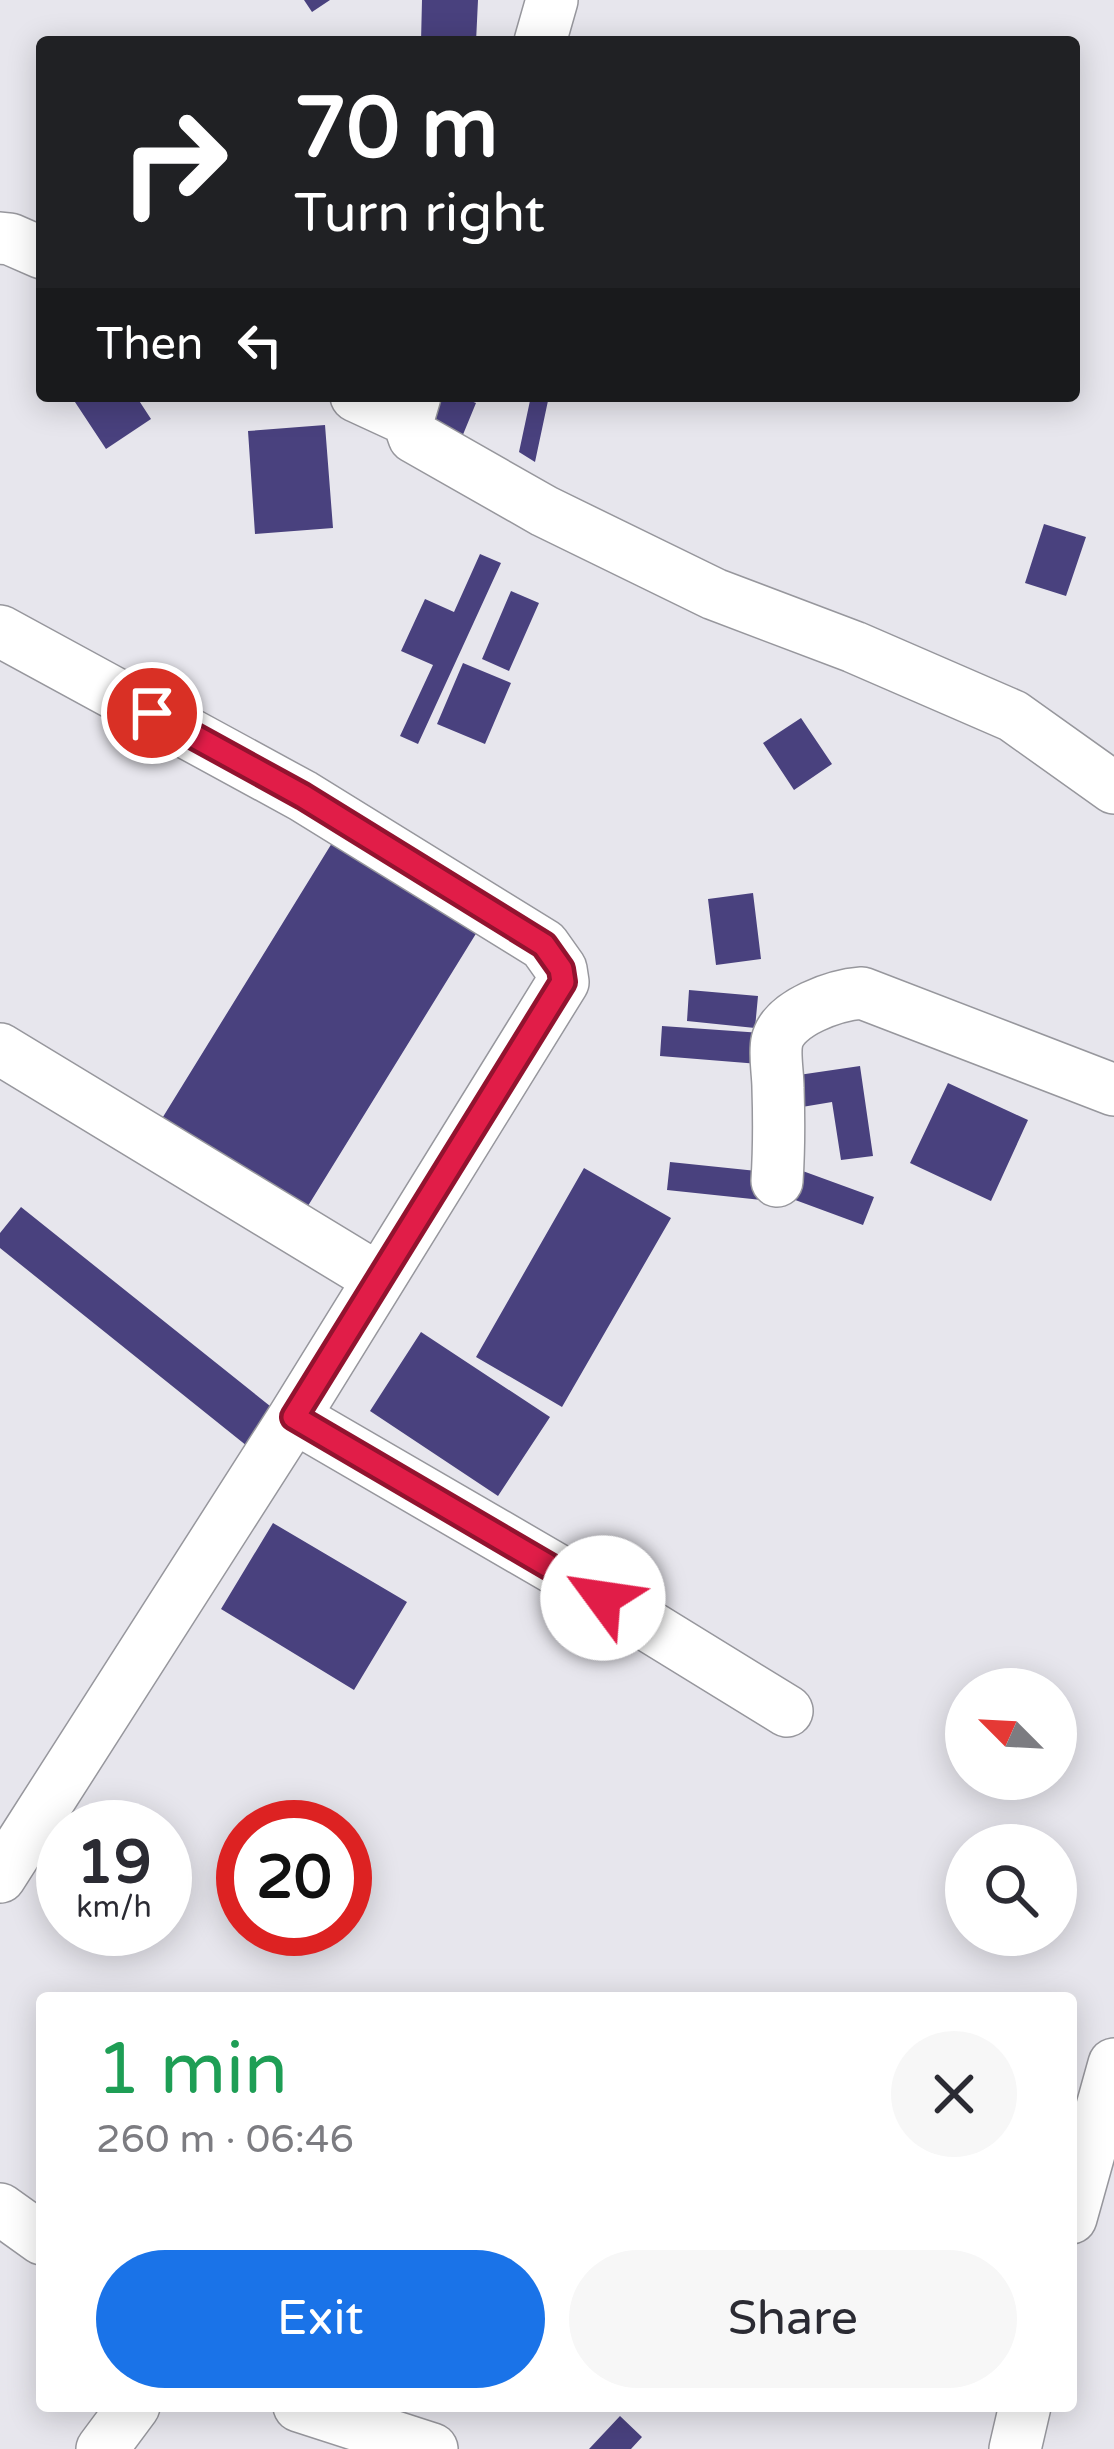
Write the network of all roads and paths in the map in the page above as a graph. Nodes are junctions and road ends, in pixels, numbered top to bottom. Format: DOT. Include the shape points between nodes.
graph roads {
  1 [pos="552,0"];
  2 [pos="542,36"];
  3 [pos="0,238"];
  4 [pos="36,250"];
  5 [pos="412,408"];
  6 [pos="0,631"];
  7 [pos="1114,788"];
  8 [pos="0,1049"];
  9 [pos="1114,1090"];
  10 [pos="777,1181"];
  11 [pos="380,1279"];
  12 [pos="294,1417"];
  13 [pos="787,1712"];
  14 [pos="0,1877"];
  15 [pos="1113,2075"];
  16 [pos="1077,2198"];
  17 [pos="0,2210"];
  18 [pos="36,2235"];
  19 [pos="130,2412"];
  20 [pos="317,2412"];
  21 [pos="1023,2412"];
  22 [pos="102,2449"];
  23 [pos="433,2449"];
  24 [pos="1015,2449"];
  1 -- 2 [label="street"];
  3 -- 4 [label="street"];
  5 -- 7 [label="street" via="414,437 544,511 714,594 1013,716"];
  6 -- 11 [label="street" via="303,796 544,945 561,969 563,982"];
  8 -- 11 [label="street"];
  9 -- 10 [label="street" via="862,993 847,994 795,1015 776,1042"];
  11 -- 12 [label="street"];
  12 -- 13 [label="street"];
  12 -- 14 [label="street"];
  15 -- 16 [label="street"];
  17 -- 18 [label="street"];
  19 -- 22 [label="street"];
  20 -- 23 [label="street"];
  21 -- 24 [label="street"];
}
